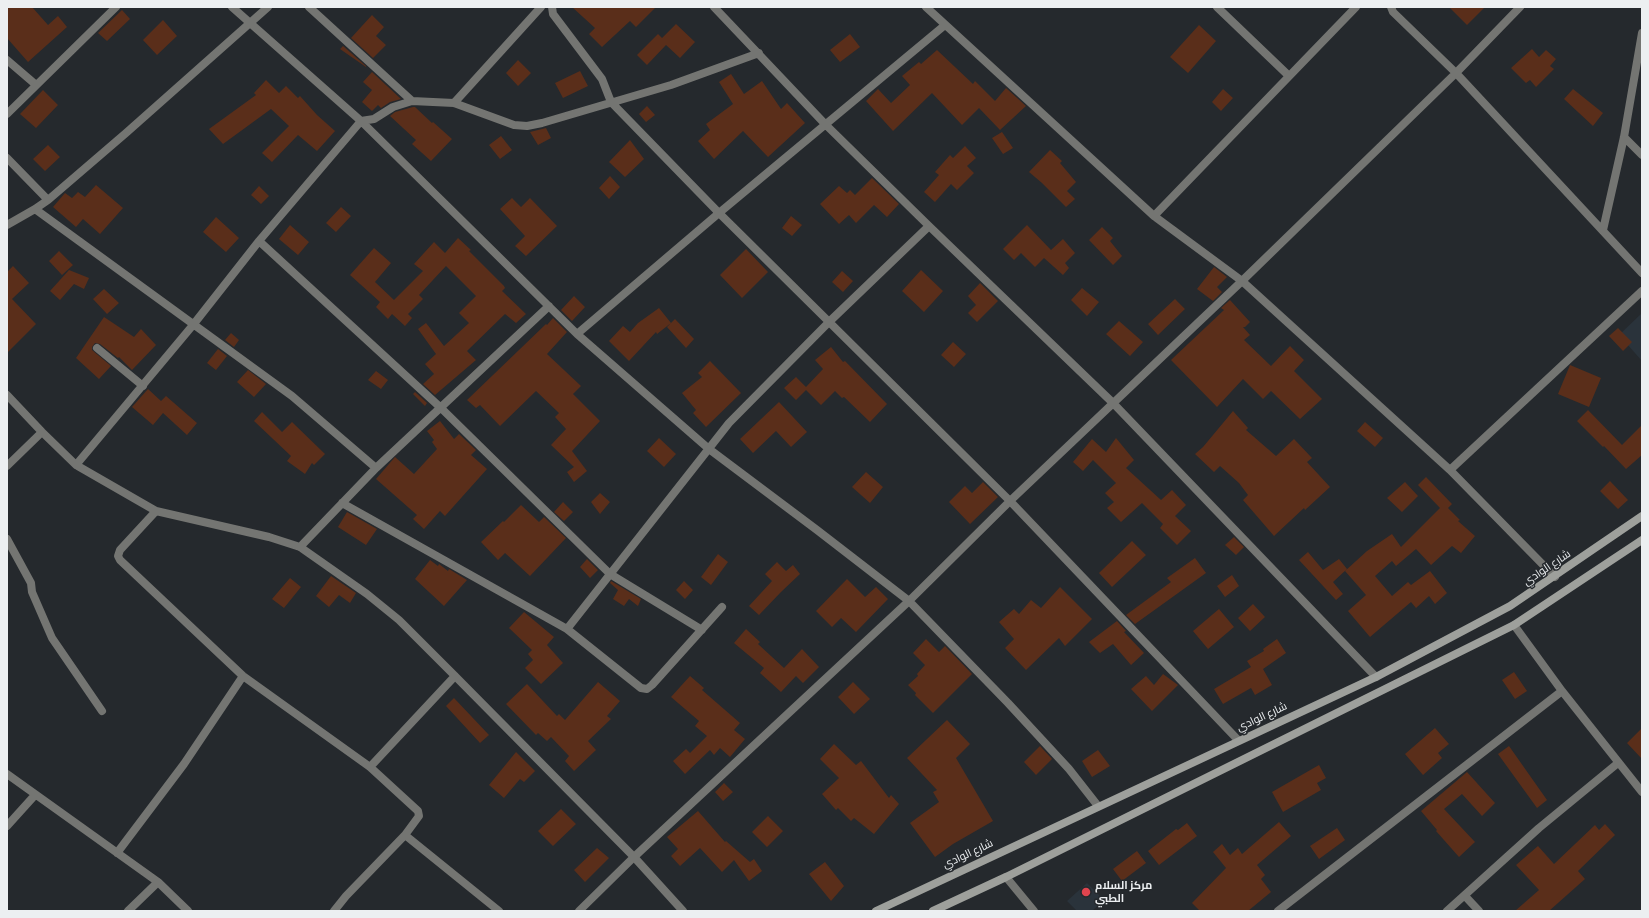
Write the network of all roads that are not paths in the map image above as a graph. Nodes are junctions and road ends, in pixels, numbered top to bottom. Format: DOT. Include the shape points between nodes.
graph roads {
  1 [pos="116,7"];
  2 [pos="232,7"];
  3 [pos="268,7"];
  4 [pos="309,7"];
  5 [pos="541,7"];
  6 [pos="552,7"];
  7 [pos="714,7"];
  8 [pos="926,7"];
  9 [pos="1217,7"];
  10 [pos="1356,7"];
  11 [pos="1520,7"];
  12 [pos="1394,9"];
  13 [pos="250,24"];
  14 [pos="945,25"];
  15 [pos="1642,33"];
  16 [pos="759,53"];
  17 [pos="7,60"];
  18 [pos="1456,73"];
  19 [pos="1289,76"];
  20 [pos="35,84"];
  21 [pos="412,101"];
  22 [pos="611,102"];
  23 [pos="454,103"];
  24 [pos="7,114"];
  25 [pos="361,122"];
  26 [pos="825,124"];
  27 [pos="1624,137"];
  28 [pos="1642,155"];
  29 [pos="7,158"];
  30 [pos="48,200"];
  31 [pos="35,209"];
  32 [pos="719,213"];
  33 [pos="1154,216"];
  34 [pos="7,225"];
  35 [pos="929,226"];
  36 [pos="1603,230"];
  37 [pos="259,242"];
  38 [pos="1642,273"];
  39 [pos="1242,281"];
  40 [pos="1642,291"];
  41 [pos="549,306"];
  42 [pos="829,322"];
  43 [pos="194,325"];
  44 [pos="577,334"];
  45 [pos="97,348"];
  46 [pos="143,386"];
  47 [pos="7,395"];
  48 [pos="1113,403"];
  49 [pos="441,408"];
  50 [pos="42,432"];
  51 [pos="709,449"];
  52 [pos="76,465"];
  53 [pos="7,466"];
  54 [pos="376,468"];
  55 [pos="1450,470"];
  56 [pos="1010,501"];
  57 [pos="342,503"];
  58 [pos="156,511"];
  59 [pos="1642,516"];
  60 [pos="7,539"];
  61 [pos="1642,540"];
  62 [pos="300,547"];
  63 [pos="610,574"];
  64 [pos="1554,577"];
  65 [pos="909,601"];
  66 [pos="722,607"];
  67 [pos="1514,625"];
  68 [pos="567,629"];
  69 [pos="702,630"];
  70 [pos="243,676"];
  71 [pos="455,676"];
  72 [pos="1376,677"];
  73 [pos="1562,691"];
  74 [pos="102,711"];
  75 [pos="1238,740"];
  76 [pos="1618,763"];
  77 [pos="370,767"];
  78 [pos="7,774"];
  79 [pos="1642,792"];
  80 [pos="35,795"];
  81 [pos="1098,806"];
  82 [pos="7,826"];
  83 [pos="405,835"];
  84 [pos="117,853"];
  85 [pos="634,857"];
  86 [pos="1006,876"];
  87 [pos="158,882"];
  88 [pos="1465,896"];
  89 [pos="128,911"];
  90 [pos="188,911"];
  91 [pos="334,911"];
  92 [pos="499,911"];
  93 [pos="579,911"];
  94 [pos="683,911"];
  95 [pos="876,911"];
  96 [pos="933,911"];
  97 [pos="1034,911"];
  98 [pos="1278,911"];
  99 [pos="1447,911"];
  100 [pos="1479,911"];
  1 -- 20 [label="street"];
  2 -- 13 [label="street"];
  3 -- 13 [label="street"];
  4 -- 21 [label="street"];
  5 -- 23 [label="street"];
  6 -- 22 [label="street" via="553,14 602,79"];
  7 -- 16 [label="street"];
  8 -- 14 [label="street"];
  9 -- 19 [label="street"];
  10 -- 19 [label="street"];
  11 -- 18 [label="street"];
  12 -- 18 [label="street"];
  13 -- 25 [label="street"];
  13 -- 30 [label="street"];
  14 -- 26 [label="street"];
  14 -- 33 [label="street"];
  15 -- 27 [label="street"];
  16 -- 22 [label="street" via="671,85"];
  16 -- 26 [label="street"];
  17 -- 20 [label="street"];
  18 -- 36 [label="street"];
  18 -- 39 [label="street"];
  19 -- 33 [label="street"];
  20 -- 24 [label="street"];
  21 -- 23 [label="street"];
  21 -- 25 [label="street" via="393,107 374,120"];
  22 -- 23 [label="street" via="542,124 527,126 514,125"];
  22 -- 32 [label="street"];
  25 -- 37 [label="street"];
  25 -- 41 [label="street"];
  26 -- 32 [label="street"];
  26 -- 35 [label="street"];
  27 -- 28 [label="street"];
  27 -- 36 [label="street"];
  29 -- 30 [label="street"];
  30 -- 31 [label="street"];
  31 -- 34 [label="street"];
  31 -- 43 [label="street"];
  32 -- 42 [label="street"];
  32 -- 44 [label="street"];
  33 -- 39 [label="street"];
  35 -- 42 [label="street"];
  35 -- 48 [label="street"];
  36 -- 38 [label="street"];
  37 -- 43 [label="street"];
  37 -- 49 [label="street"];
  39 -- 48 [label="street"];
  39 -- 55 [label="street"];
  40 -- 55 [label="street"];
  41 -- 44 [label="street"];
  41 -- 49 [label="street"];
  42 -- 51 [label="street" via="729,423"];
  42 -- 56 [label="street"];
  43 -- 46 [label="street"];
  43 -- 54 [label="street" via="292,396"];
  44 -- 51 [label="street"];
  45 -- 46 [label="street"];
  46 -- 52 [label="street"];
  47 -- 50 [label="street"];
  48 -- 56 [label="street"];
  48 -- 72 [label="street"];
  49 -- 54 [label="street"];
  49 -- 63 [label="street"];
  50 -- 52 [label="street"];
  50 -- 53 [label="street"];
  51 -- 63 [label="street"];
  51 -- 65 [label="street"];
  52 -- 58 [label="street"];
  54 -- 57 [label="street"];
  55 -- 64 [label="street"];
  56 -- 65 [label="street"];
  56 -- 75 [label="street"];
  57 -- 62 [label="street"];
  57 -- 68 [label="street"];
  58 -- 62 [label="street"];
  58 -- 70 [label="street" via="120,550 120,560"];
  59 -- 64 [label="main road, شارع الوادي"];
  60 -- 74 [label="street" via="31,583 32,592 52,638"];
  61 -- 67 [label="main road"];
  62 -- 71 [label="street" via="368,594 399,620"];
  63 -- 68 [label="street"];
  63 -- 69 [label="street"];
  64 -- 72 [label="main road, شارع الوادي" via="1510,606"];
  65 -- 81 [label="street" via="1023,720"];
  65 -- 85 [label="street"];
  66 -- 69 [label="street"];
  67 -- 73 [label="street"];
  67 -- 86 [label="main road"];
  68 -- 69 [label="street" via="641,688 647,689"];
  70 -- 77 [label="street"];
  70 -- 84 [label="street" via="184,764"];
  71 -- 77 [label="street"];
  71 -- 85 [label="street"];
  72 -- 75 [label="main road, شارع الوادي"];
  73 -- 76 [label="street"];
  73 -- 98 [label="street"];
  75 -- 81 [label="main road, شارع الوادي"];
  76 -- 79 [label="street"];
  76 -- 88 [label="street" via="1539,828"];
  77 -- 83 [label="street" via="418,811 419,816"];
  78 -- 80 [label="street"];
  80 -- 82 [label="street"];
  80 -- 84 [label="street"];
  81 -- 95 [label="main road, شارع الوادي"];
  83 -- 91 [label="street"];
  83 -- 92 [label="street"];
  84 -- 87 [label="street"];
  85 -- 93 [label="street"];
  85 -- 94 [label="street"];
  86 -- 96 [label="main road"];
  86 -- 97 [label="street"];
  87 -- 89 [label="street"];
  87 -- 90 [label="street"];
  88 -- 99 [label="street"];
  88 -- 100 [label="street"];
}
